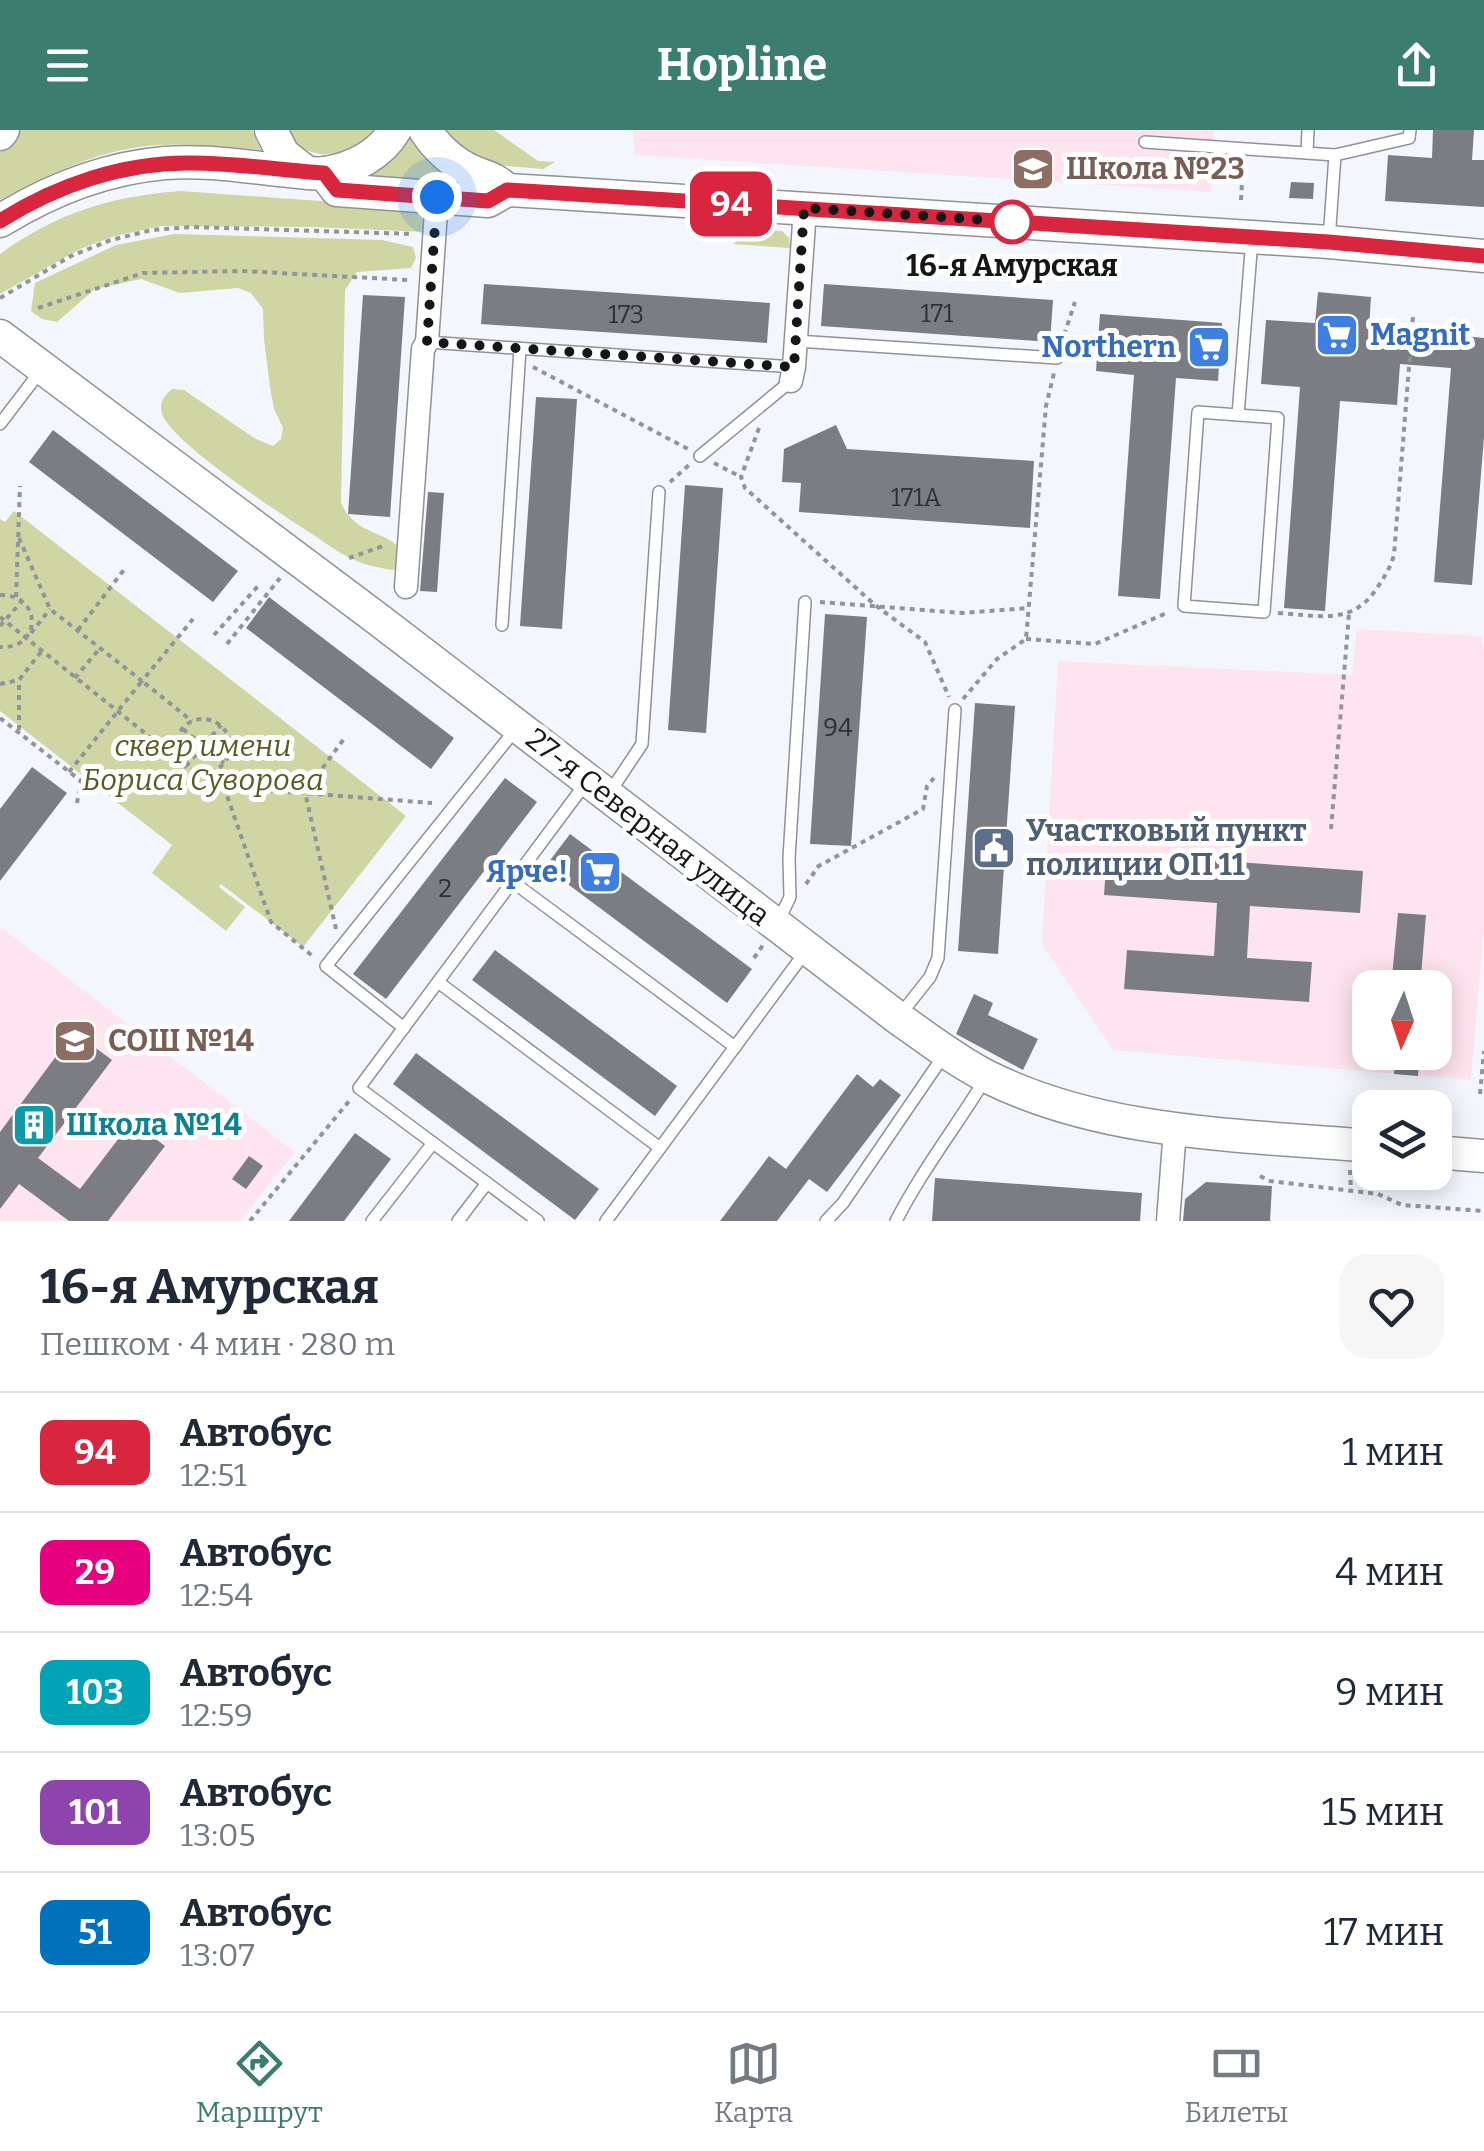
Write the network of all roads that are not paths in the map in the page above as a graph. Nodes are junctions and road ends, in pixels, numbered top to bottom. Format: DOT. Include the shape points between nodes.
graph roads {
  1 [pos="271,130"];
  2 [pos="395,130"];
  3 [pos="425,130"];
  4 [pos="1308,130"];
  5 [pos="1410,130"];
  6 [pos="1145,142"];
  7 [pos="1307,152"];
  8 [pos="1335,155"];
  9 [pos="315,173"];
  10 [pos="507,190"];
  11 [pos="437,197"];
  12 [pos="804,208"];
  13 [pos="0,221"];
  14 [pos="1252,237"];
  15 [pos="1329,242"];
  16 [pos="1484,256"];
  17 [pos="0,336"];
  18 [pos="796,341"];
  19 [pos="427,342"];
  20 [pos="519,354"];
  21 [pos="1057,358"];
  22 [pos="42,369"];
  23 [pos="792,374"];
  24 [pos="1238,414"];
  25 [pos="0,424"];
  26 [pos="700,456"];
  27 [pos="659,492"];
  28 [pos="406,587"];
  29 [pos="805,602"];
  30 [pos="502,625"];
  31 [pos="954,710"];
  32 [pos="518,727"];
  33 [pos="598,788"];
  34 [pos="513,882"];
  35 [pos="776,926"];
  36 [pos="808,949"];
  37 [pos="438,982"];
  38 [pos="898,1018"];
  39 [pos="404,1028"];
  40 [pos="735,1047"];
  41 [pos="946,1051"];
  42 [pos="987,1076"];
  43 [pos="1174,1129"];
  44 [pos="433,1143"];
  45 [pos="1352,1144"];
  46 [pos="660,1148"];
  47 [pos="1452,1153"];
  48 [pos="1484,1156"];
  49 [pos="487,1183"];
  50 [pos="372,1221"];
  51 [pos="458,1221"];
  52 [pos="538,1221"];
  53 [pos="606,1221"];
  54 [pos="826,1221"];
  55 [pos="896,1221"];
  56 [pos="1168,1221"];
  1 -- 9 [label="main road" via="283,154"];
  2 -- 9 [label="main road" via="370,156"];
  3 -- 10 [label="main road" via="450,158"];
  4 -- 7 [label="lane"];
  5 -- 8 [label="lane" via="1410,138"];
  6 -- 7 [label="lane"];
  7 -- 8 [label="lane"];
  8 -- 15 [label="lane"];
  9 -- 11 [label="main road" via="337,190"];
  9 -- 13 [label="main road" via="191,162 135,167 59,190"];
  10 -- 11 [label="main road" via="488,201"];
  10 -- 12 [label="main road"];
  11 -- 19 [label="street"];
  12 -- 14 [label="main road"];
  12 -- 18 [label="street"];
  14 -- 15 [label="main road"];
  14 -- 24 [label="lane"];
  15 -- 16 [label="main road"];
  17 -- 22 [label="main road, 27-я Северная улица"];
  18 -- 21 [label="lane"];
  18 -- 23 [label="street"];
  19 -- 20 [label="lane"];
  19 -- 28 [label="street"];
  20 -- 23 [label="lane"];
  20 -- 30 [label="lane"];
  22 -- 25 [label="lane"];
  22 -- 32 [label="main road, 27-я Северная улица"];
  23 -- 26 [label="lane"];
  24 -- 24 [label="lane" via="1278,418 1264,612 1184,606 1198,412"];
  27 -- 33 [label="lane" via="642,744"];
  29 -- 35 [label="lane" via="790,897"];
  31 -- 38 [label="lane" via="938,958"];
  32 -- 33 [label="main road, 27-я Северная улица"];
  32 -- 39 [label="lane" via="326,966"];
  33 -- 34 [label="lane"];
  33 -- 35 [label="main road, 27-я Северная улица"];
  34 -- 37 [label="lane"];
  34 -- 40 [label="lane"];
  35 -- 36 [label="main road, 27-я Северная улица"];
  36 -- 38 [label="main road, 27-я Северная улица"];
  36 -- 40 [label="lane"];
  37 -- 39 [label="lane"];
  37 -- 46 [label="lane"];
  38 -- 41 [label="main road, 27-я Северная улица"];
  39 -- 44 [label="lane" via="359,1088"];
  40 -- 46 [label="lane"];
  41 -- 42 [label="main road, 27-я Северная улица"];
  41 -- 54 [label="lane"];
  42 -- 43 [label="main road, 27-я Северная улица" via="1048,1102"];
  42 -- 55 [label="lane"];
  43 -- 45 [label="main road, 27-я Северная улица"];
  43 -- 56 [label="street"];
  44 -- 49 [label="lane"];
  44 -- 50 [label="lane"];
  46 -- 53 [label="lane"];
  47 -- 48 [label="main road"];
  49 -- 51 [label="lane"];
  49 -- 52 [label="lane"];
}
